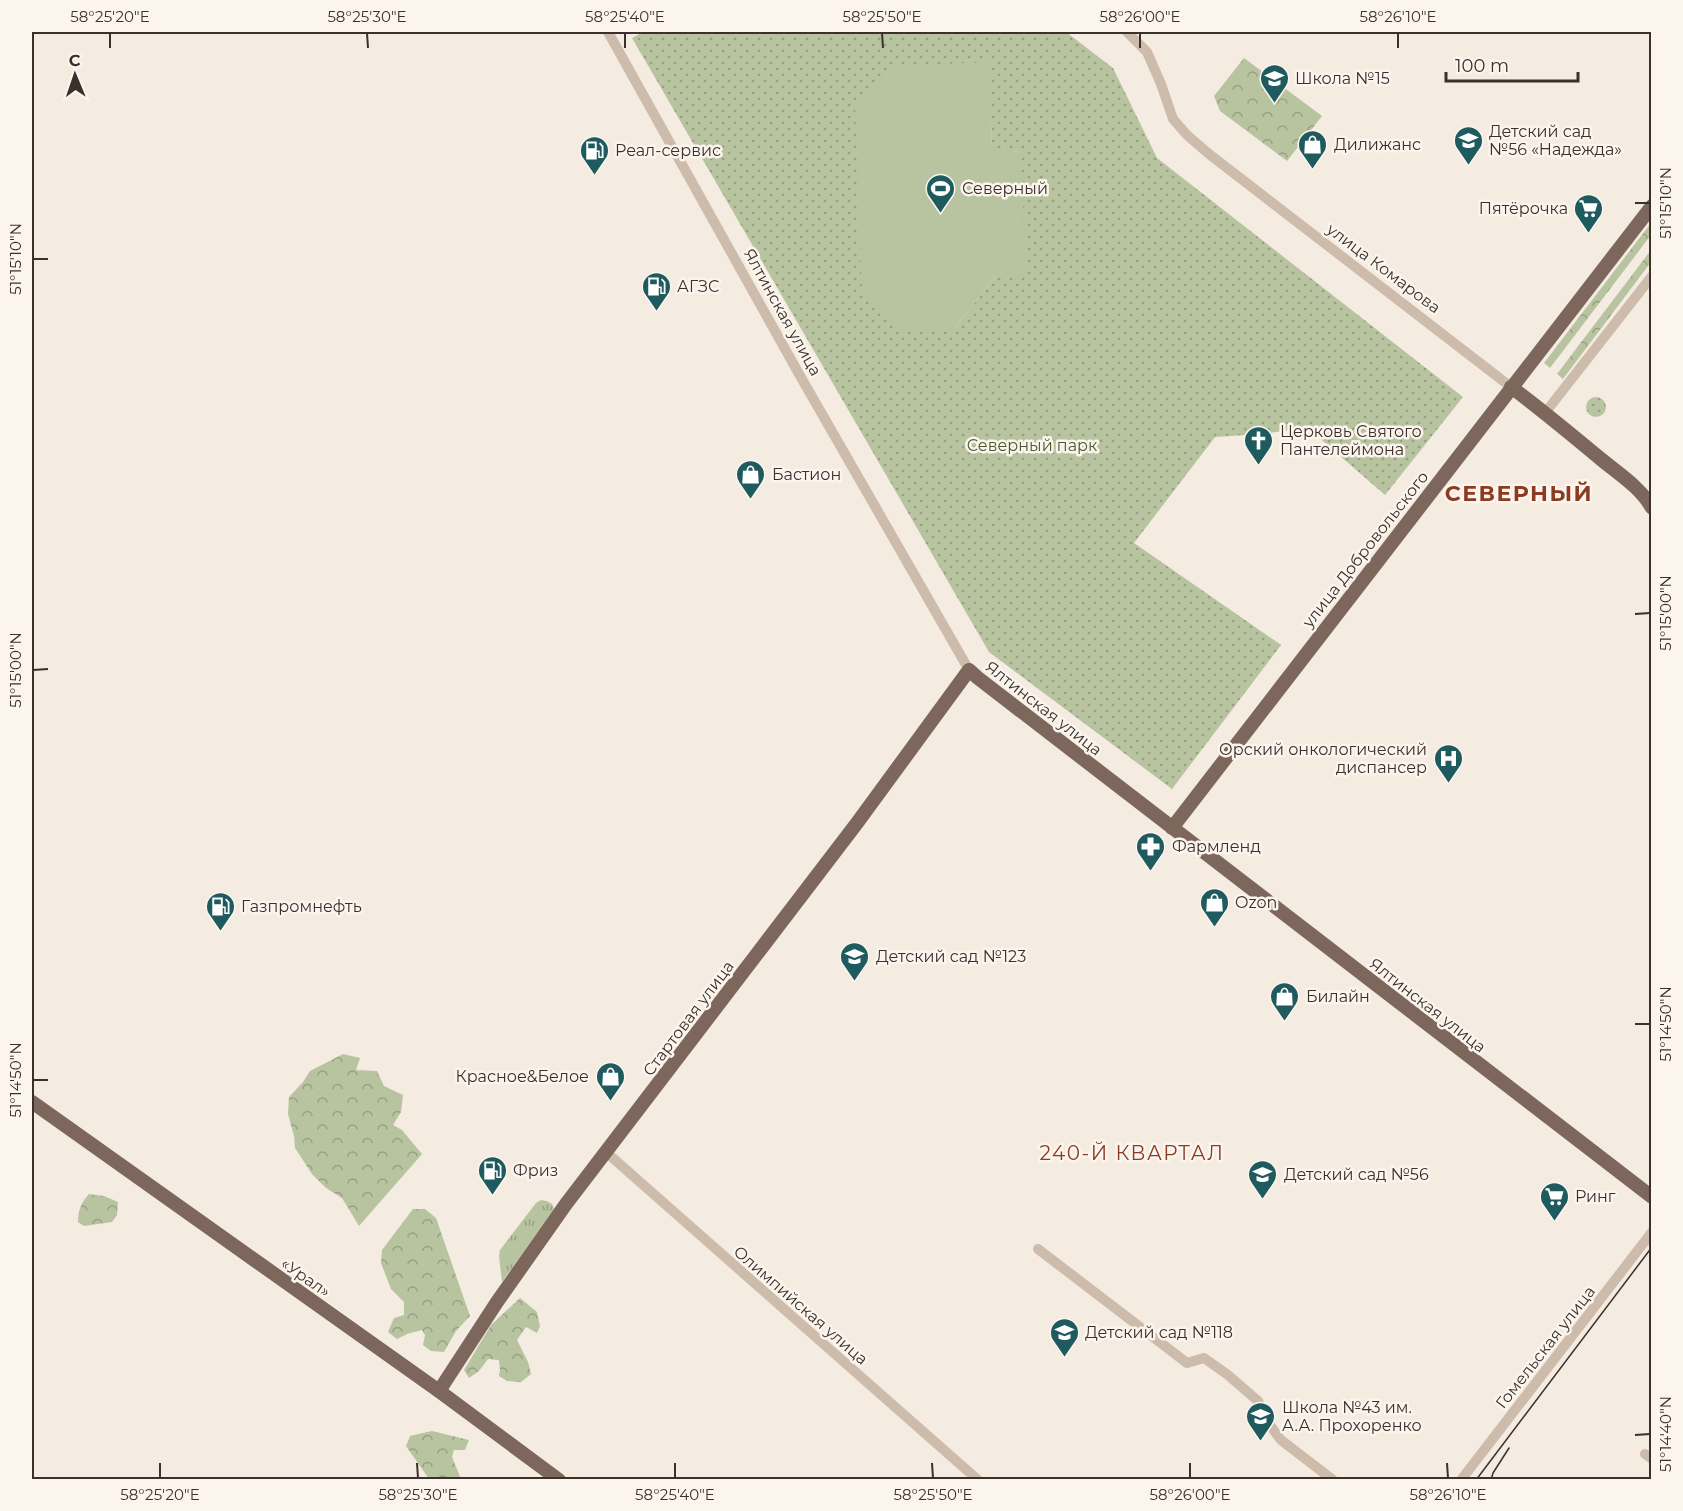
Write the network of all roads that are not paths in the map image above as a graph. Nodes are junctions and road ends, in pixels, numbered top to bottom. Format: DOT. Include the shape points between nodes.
graph roads {
  1 [pos="1127,32"];
  2 [pos="612,33"];
  3 [pos="1652,206"];
  4 [pos="1652,276"];
  5 [pos="1511,387"];
  6 [pos="1545,413"];
  7 [pos="1652,508"];
  8 [pos="969,670"];
  9 [pos="1172,828"];
  10 [pos="32,1102"];
  11 [pos="606,1152"];
  12 [pos="1652,1197"];
  13 [pos="1652,1232"];
  14 [pos="1038,1249"];
  15 [pos="439,1390"];
  16 [pos="560,1479"];
  17 [pos="978,1479"];
  18 [pos="1334,1479"];
  19 [pos="1461,1479"];
  1 -- 5 [label="street, улица Комарова" via="1147,52 1173,119 1187,135"];
  2 -- 8 [label="street, Ялтинская улица"];
  3 -- 5 [label="main road, улица Добровольского"];
  4 -- 6 [label="street"];
  5 -- 6 [label="main road, улица Комарова"];
  5 -- 9 [label="main road, улица Добровольского"];
  6 -- 7 [label="main road, улица Комарова" via="1630,483"];
  8 -- 9 [label="main road, Ялтинская улица"];
  8 -- 11 [label="main road, Стартовая улица"];
  9 -- 12 [label="main road, Ялтинская улица"];
  10 -- 15 [label="main road, «Урал»"];
  11 -- 15 [label="main road, Стартовая улица" via="497,1302"];
  11 -- 17 [label="street, Олимпийская улица"];
  13 -- 19 [label="street, Гомельская улица"];
  14 -- 18 [label="street" via="1186,1363 1204,1359 1228,1375 1258,1401 1281,1440"];
  15 -- 16 [label="main road, «Урал»"];
}
